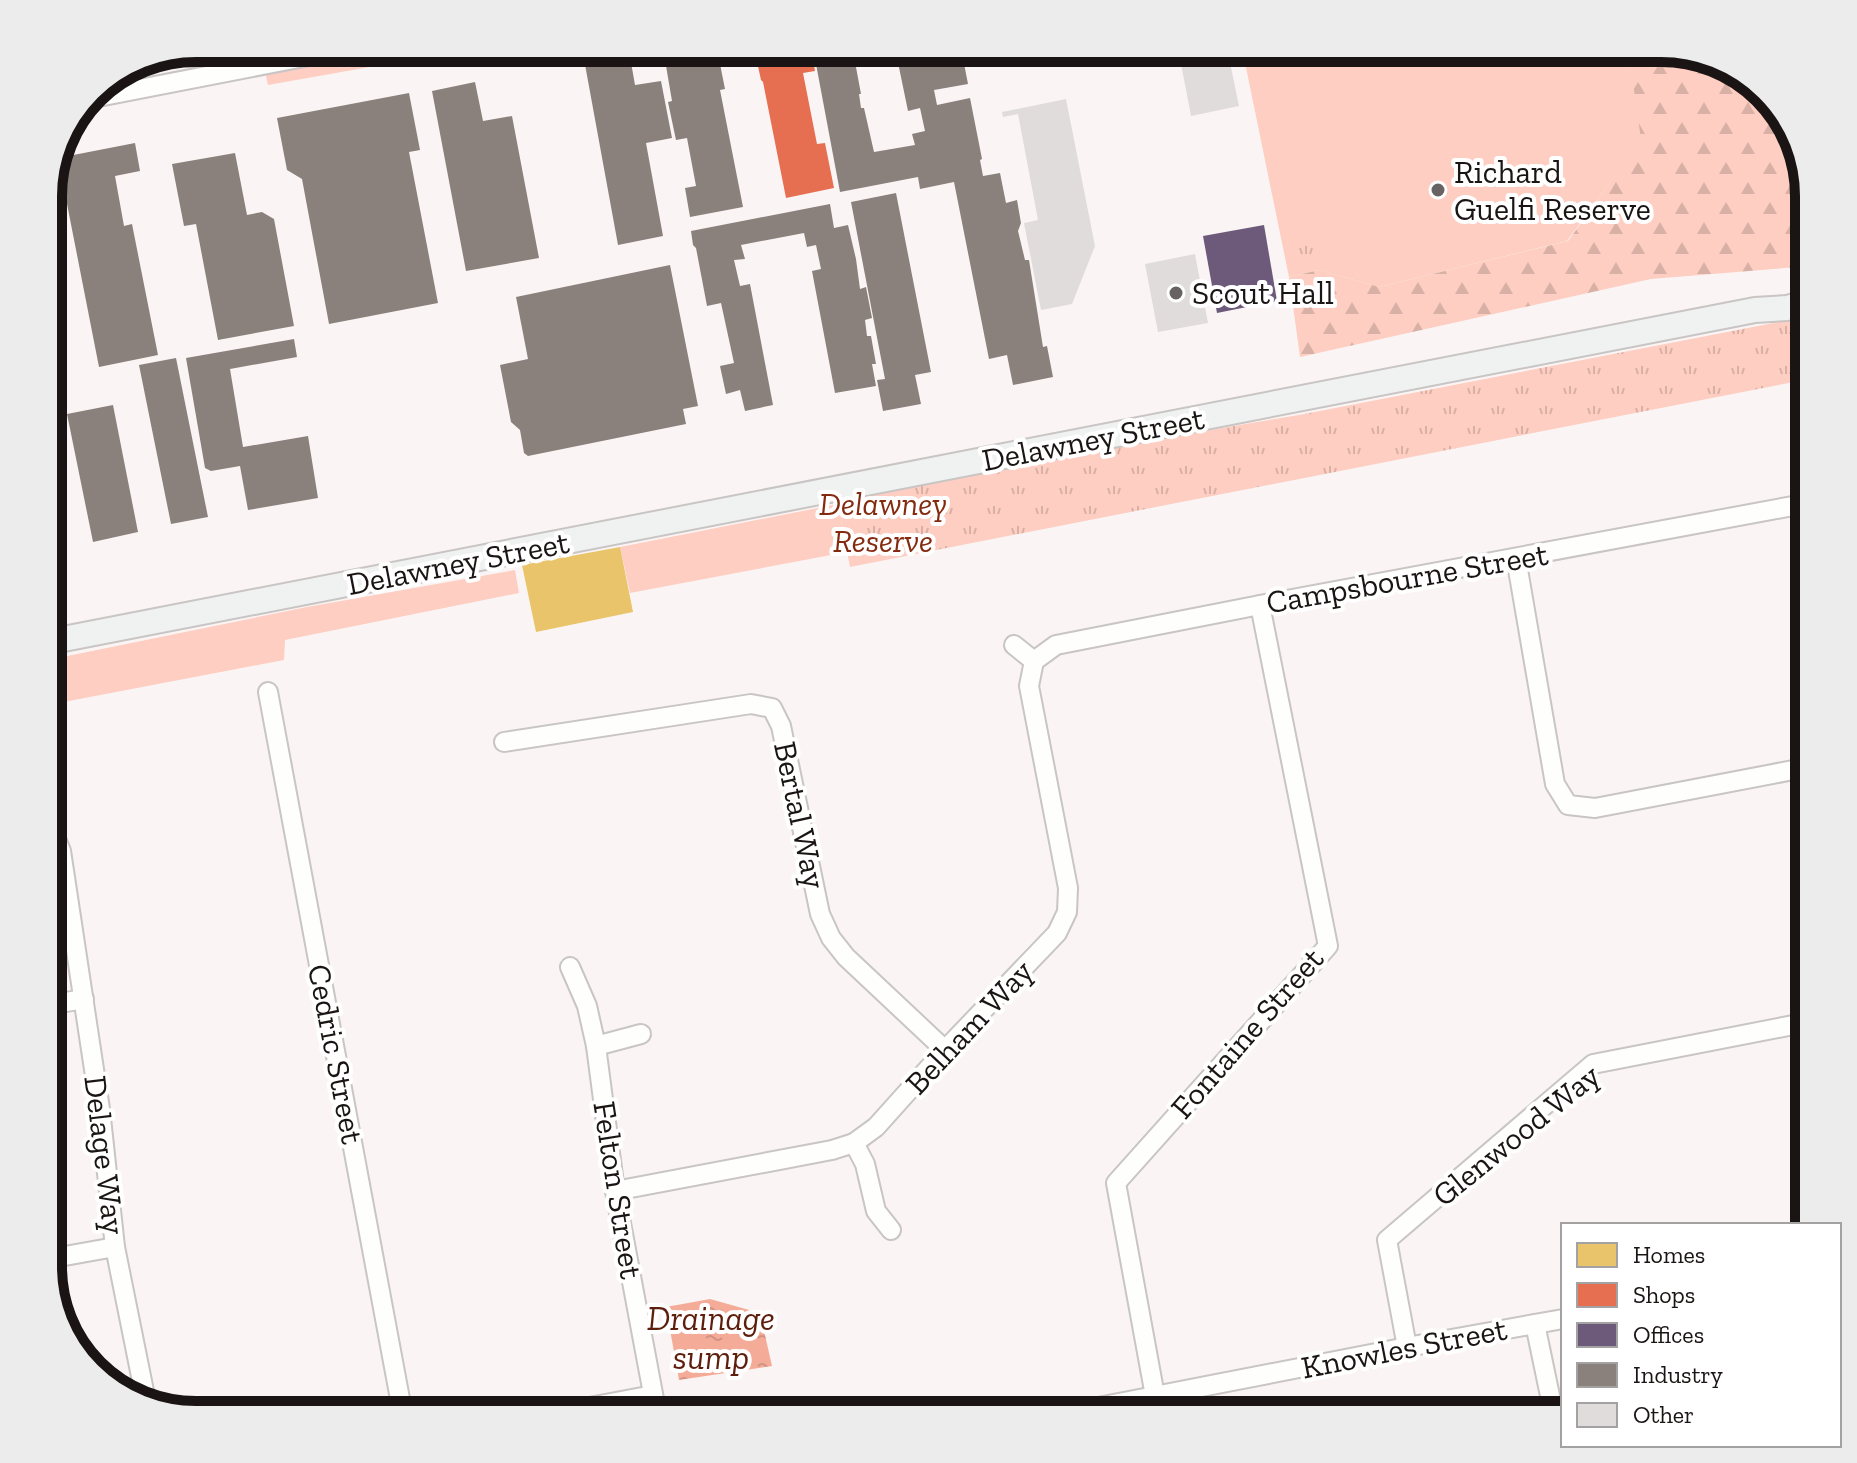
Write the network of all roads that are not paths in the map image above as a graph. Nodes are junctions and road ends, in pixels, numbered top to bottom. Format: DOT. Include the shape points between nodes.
graph roads {
  1 [pos="235,62"];
  2 [pos="110,93"];
  3 [pos="1795,294"];
  4 [pos="1795,306"];
  5 [pos="1755,310"];
  6 [pos="1795,506"];
  7 [pos="1516,558"];
  8 [pos="1260,605"];
  9 [pos="62,639"];
  10 [pos="1014,645"];
  11 [pos="1034,661"];
  12 [pos="268,692"];
  13 [pos="504,742"];
  14 [pos="1795,770"];
  15 [pos="62,857"];
  16 [pos="570,967"];
  17 [pos="84,999"];
  18 [pos="62,1003"];
  19 [pos="1795,1025"];
  20 [pos="641,1034"];
  21 [pos="596,1046"];
  22 [pos="945,1050"];
  23 [pos="854,1143"];
  24 [pos="615,1191"];
  25 [pos="891,1230"];
  26 [pos="115,1247"];
  27 [pos="62,1256"];
  28 [pos="1561,1319"];
  29 [pos="1535,1324"];
  30 [pos="1407,1347"];
  31 [pos="144,1390"];
  32 [pos="653,1395"];
  33 [pos="1155,1396"];
  34 [pos="400,1401"];
  35 [pos="621,1401"];
  36 [pos="654,1401"];
  37 [pos="1129,1401"];
  38 [pos="1551,1401"];
  1 -- 2 [label="street"];
  3 -- 5 [label="street"];
  4 -- 5 [label="street, Delawney Street"];
  5 -- 9 [label="street, Delawney Street"];
  6 -- 7 [label="street, Campsbourne Street"];
  7 -- 8 [label="street, Campsbourne Street"];
  7 -- 14 [label="street" via="1555,784 1568,805 1595,808"];
  8 -- 11 [label="street, Campsbourne Street" via="1056,645"];
  8 -- 33 [label="street, Fontaine Street" via="1328,946 1116,1183"];
  10 -- 11 [label="street"];
  11 -- 22 [label="street, Belham Way" via="1029,686 1068,888 1067,912 1057,933"];
  12 -- 34 [label="street, Cedric Street"];
  13 -- 22 [label="street, Bertal Way" via="751,704 772,708 781,726 820,914 831,938"];
  15 -- 17 [label="street, Delage Way"];
  16 -- 21 [label="street, Felton Street"];
  17 -- 18 [label="street"];
  17 -- 26 [label="street, Delage Way"];
  19 -- 30 [label="street, Glenwood Way" via="1593,1064 1387,1240"];
  20 -- 21 [label="street"];
  21 -- 24 [label="street, Felton Street"];
  22 -- 23 [label="street, Belham Way" via="876,1127"];
  23 -- 24 [label="street, Belham Way"];
  23 -- 25 [label="street" via="865,1164 876,1211"];
  24 -- 32 [label="street, Felton Street"];
  26 -- 27 [label="street"];
  26 -- 31 [label="street, Delage Way"];
  28 -- 29 [label="street, Knowles Street"];
  29 -- 30 [label="street, Knowles Street"];
  29 -- 38 [label="street"];
  30 -- 33 [label="street, Knowles Street"];
  32 -- 35 [label="street"];
  32 -- 36 [label="street, Felton Street"];
  33 -- 37 [label="street, Knowles Street"];
}
